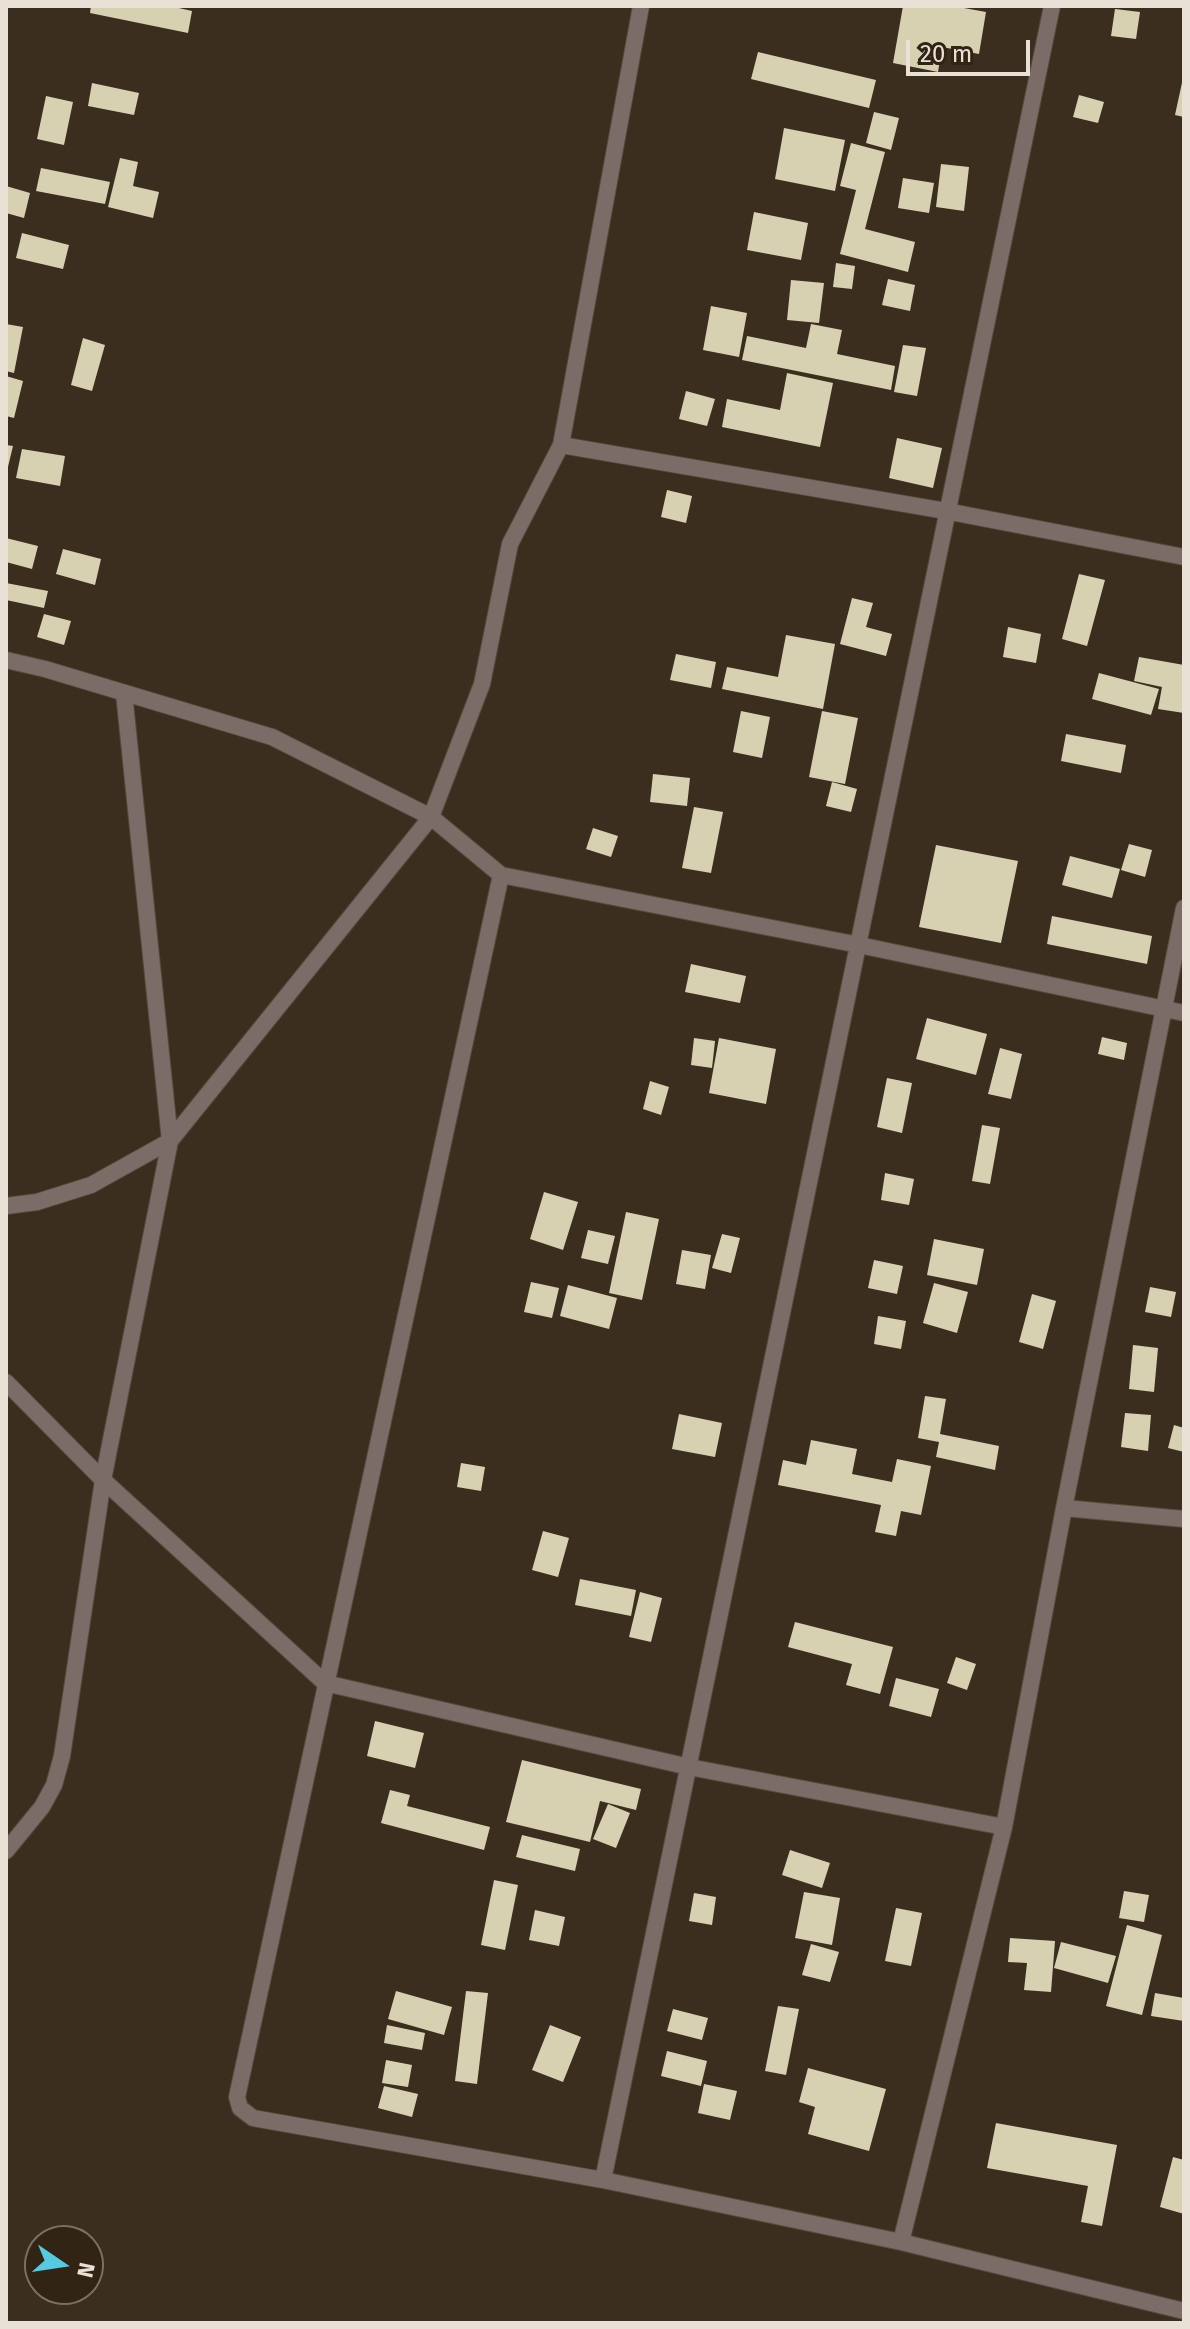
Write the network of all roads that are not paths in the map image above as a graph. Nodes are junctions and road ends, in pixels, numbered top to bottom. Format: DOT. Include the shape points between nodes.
graph roads {
  1 [pos="641,6"];
  2 [pos="1052,6"];
  3 [pos="561,445"];
  4 [pos="946,511"];
  5 [pos="1184,557"];
  6 [pos="6,660"];
  7 [pos="124,693"];
  8 [pos="431,817"];
  9 [pos="501,875"];
  10 [pos="1184,908"];
  11 [pos="859,945"];
  12 [pos="1164,1009"];
  13 [pos="1184,1013"];
  14 [pos="170,1141"];
  15 [pos="6,1206"];
  16 [pos="6,1382"];
  17 [pos="103,1480"];
  18 [pos="1064,1508"];
  19 [pos="1184,1519"];
  20 [pos="325,1683"];
  21 [pos="689,1767"];
  22 [pos="1004,1827"];
  23 [pos="6,1851"];
  24 [pos="603,2180"];
  25 [pos="901,2242"];
  26 [pos="1184,2311"];
  1 -- 3 [label="street"];
  2 -- 4 [label="street"];
  3 -- 4 [label="street"];
  3 -- 8 [label="street" via="510,544 482,684"];
  4 -- 5 [label="street"];
  4 -- 11 [label="street"];
  6 -- 7 [label="street"];
  7 -- 8 [label="street" via="272,737"];
  7 -- 14 [label="street"];
  8 -- 9 [label="street"];
  8 -- 14 [label="street"];
  9 -- 11 [label="street"];
  9 -- 20 [label="street"];
  10 -- 12 [label="street"];
  11 -- 12 [label="street"];
  11 -- 21 [label="street"];
  12 -- 13 [label="street"];
  12 -- 18 [label="street"];
  14 -- 15 [label="street" via="91,1185"];
  14 -- 17 [label="street"];
  16 -- 17 [label="street"];
  17 -- 20 [label="street"];
  17 -- 23 [label="street" via="62,1756 42,1807"];
  18 -- 19 [label="street"];
  18 -- 22 [label="street"];
  20 -- 21 [label="street"];
  20 -- 24 [label="street" via="237,2097 240,2108 253,2118"];
  21 -- 22 [label="street"];
  21 -- 24 [label="street"];
  22 -- 25 [label="street"];
  24 -- 25 [label="street"];
  25 -- 26 [label="street"];
}
